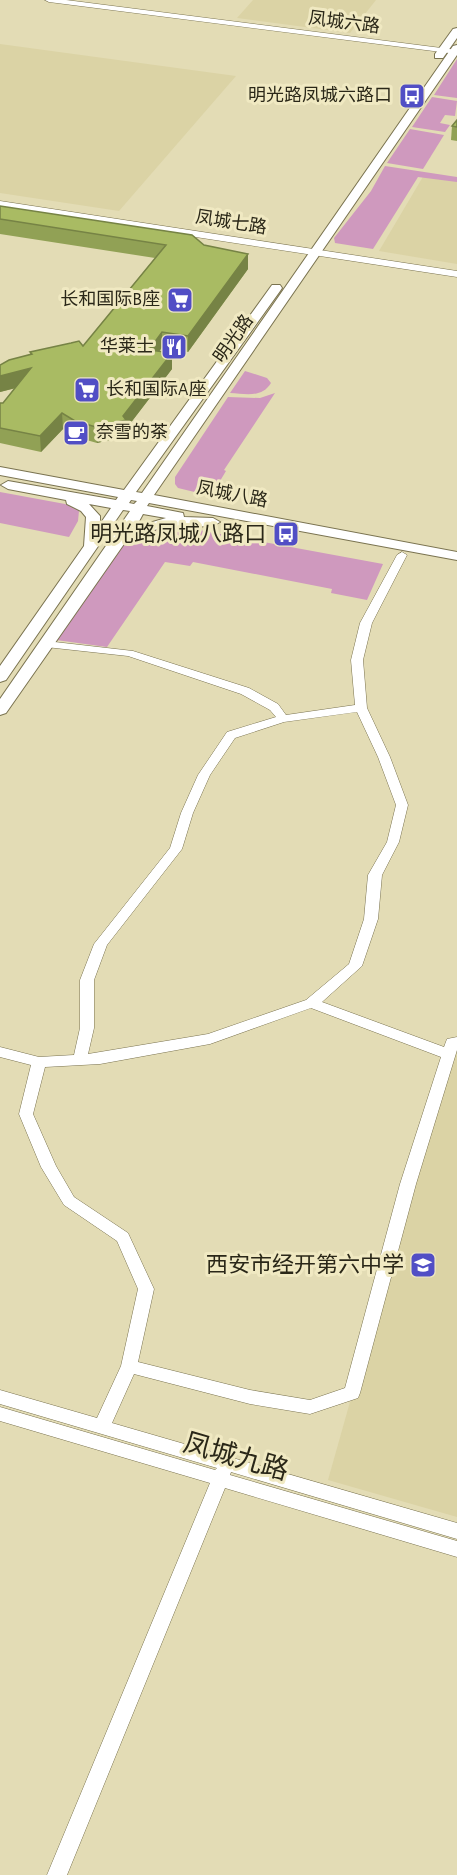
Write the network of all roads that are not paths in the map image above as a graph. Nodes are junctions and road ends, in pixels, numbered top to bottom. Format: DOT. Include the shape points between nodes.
graph roads {
  1 [pos="49,0"];
  2 [pos="457,31"];
  3 [pos="453,51"];
  4 [pos="0,204"];
  5 [pos="309,252"];
  6 [pos="457,274"];
  7 [pos="152,460"];
  8 [pos="170,463"];
  9 [pos="0,471"];
  10 [pos="0,483"];
  11 [pos="45,485"];
  12 [pos="124,500"];
  13 [pos="142,503"];
  14 [pos="217,517"];
  15 [pos="91,547"];
  16 [pos="112,550"];
  17 [pos="402,555"];
  18 [pos="457,556"];
  19 [pos="457,566"];
  20 [pos="46,644"];
  21 [pos="0,677"];
  22 [pos="362,708"];
  23 [pos="0,710"];
  24 [pos="283,719"];
  25 [pos="311,1003"];
  26 [pos="453,1048"];
  27 [pos="0,1052"];
  28 [pos="80,1060"];
  29 [pos="39,1062"];
  30 [pos="129,1366"];
  31 [pos="0,1397"];
  32 [pos="0,1414"];
  33 [pos="102,1426"];
  34 [pos="223,1472"];
  35 [pos="457,1532"];
  36 [pos="457,1549"];
  37 [pos="57,1875"];
  1 -- 3 [label="street, 凤城六路"];
  2 -- 3 [label="main road, 明光路"];
  3 -- 5 [label="main road, 明光路"];
  4 -- 5 [label="street, 凤城七路"];
  5 -- 6 [label="street, 凤城七路"];
  5 -- 7 [label="main road, 明光路"];
  5 -- 8 [label="main road, 明光路"];
  7 -- 11 [label="main road" via="136,473 108,483"];
  7 -- 12 [label="main road, 明光路"];
  8 -- 13 [label="main road, 明光路"];
  8 -- 14 [label="main road" via="167,476 172,488"];
  9 -- 11 [label="main road, 凤城八路"];
  10 -- 11 [label="main road, 凤城八路"];
  11 -- 12 [label="main road, 凤城八路"];
  11 -- 15 [label="main road" via="90,512 94,526"];
  12 -- 13 [label="main road, 凤城八路"];
  12 -- 15 [label="main road, 明光路"];
  13 -- 14 [label="main road, 凤城八路"];
  13 -- 16 [label="main road, 明光路"];
  14 -- 16 [label="main road" via="155,524 140,529"];
  14 -- 17 [label="main road, 凤城八路"];
  14 -- 18 [label="main road, 凤城八路"];
  15 -- 21 [label="main road, 明光路"];
  16 -- 20 [label="main road, 明光路"];
  17 -- 19 [label="main road, 凤城八路"];
  17 -- 22 [label="street" via="366,623 357,660"];
  20 -- 23 [label="main road, 明光路"];
  20 -- 24 [label="street" via="129,653 245,691 274,707"];
  22 -- 24 [label="street"];
  22 -- 25 [label="street" via="402,805 393,842 375,875 371,919 355,966"];
  24 -- 28 [label="street" via="231,735 204,775 176,849 101,944 87,980 87,1028"];
  25 -- 26 [label="street"];
  25 -- 28 [label="street" via="210,1040"];
  26 -- 30 [label="street" via="408,1184 352,1393 310,1407 250,1397"];
  27 -- 29 [label="street"];
  28 -- 29 [label="street"];
  29 -- 30 [label="street" via="26,1114 50,1167 69,1201 123,1237 146,1289"];
  30 -- 33 [label="street"];
  31 -- 33 [label="street, 凤城九路"];
  32 -- 34 [label="street, 凤城九路"];
  33 -- 34 [label="street, 凤城九路"];
  34 -- 35 [label="street, 凤城九路"];
  34 -- 36 [label="street, 凤城九路"];
  34 -- 37 [label="street"];
}
